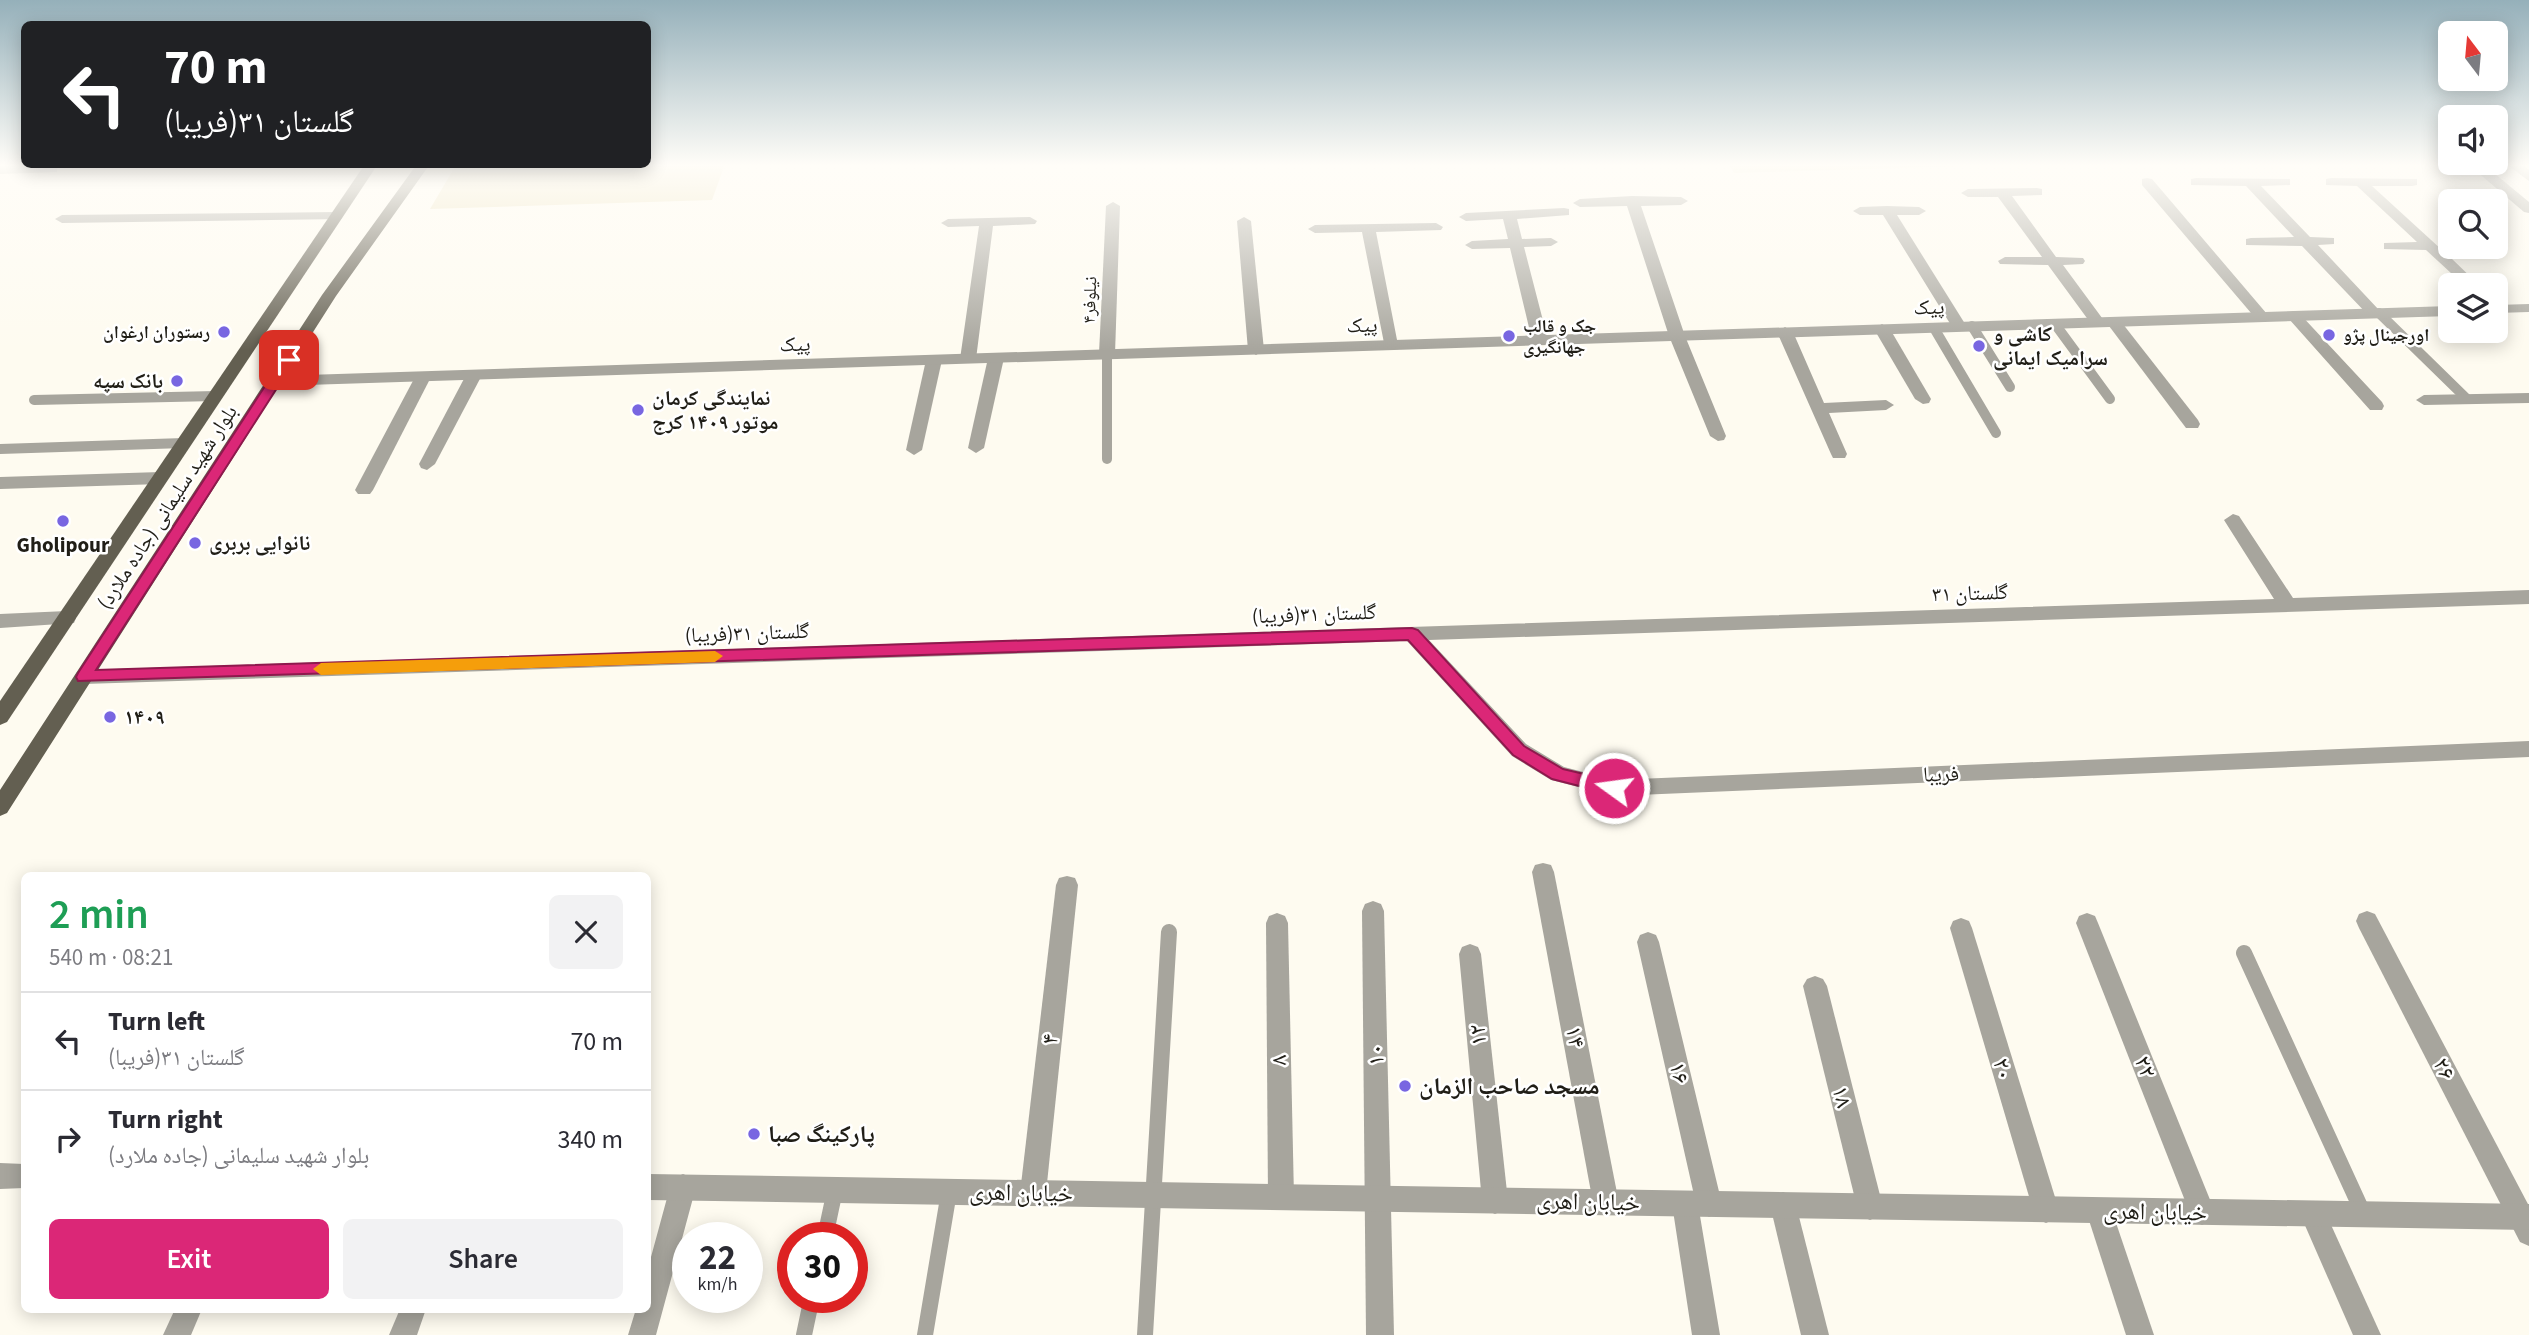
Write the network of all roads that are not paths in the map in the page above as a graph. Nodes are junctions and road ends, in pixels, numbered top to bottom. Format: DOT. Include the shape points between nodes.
graph roads {
  1 [pos="329,226"];
  2 [pos="379,226"];
  3 [pos="987,226"];
  4 [pos="1112,226"];
  5 [pos="1244,226"];
  6 [pos="1512,226"];
  7 [pos="1642,226"];
  8 [pos="1898,226"];
  9 [pos="2027,226"];
  10 [pos="2185,226"];
  11 [pos="2292,226"];
  12 [pos="2408,226"];
  13 [pos="1436,227"];
  14 [pos="1368,228"];
  15 [pos="1315,229"];
  16 [pos="2306,241"];
  17 [pos="2329,241"];
  18 [pos="1551,242"];
  19 [pos="2251,242"];
  20 [pos="1516,243"];
  21 [pos="1472,245"];
  22 [pos="2389,246"];
  23 [pos="2434,250"];
  24 [pos="2438,250"];
  25 [pos="2005,261"];
  26 [pos="2052,261"];
  27 [pos="2078,261"];
  28 [pos="2459,273"];
  29 [pos="2529,308"];
  30 [pos="2508,309"];
  31 [pos="2438,311"];
  32 [pos="2377,313"];
  33 [pos="2294,316"];
  34 [pos="2262,317"];
  35 [pos="2097,322"];
  36 [pos="2114,322"];
  37 [pos="2055,324"];
  38 [pos="1934,327"];
  39 [pos="1966,327"];
  40 [pos="1882,329"];
  41 [pos="1785,332"];
  42 [pos="1677,336"];
  43 [pos="1540,340"];
  44 [pos="1390,345"];
  45 [pos="1256,349"];
  46 [pos="1107,354"];
  47 [pos="996,358"];
  48 [pos="968,359"];
  49 [pos="934,360"];
  50 [pos="474,375"];
  51 [pos="423,377"];
  52 [pos="275,382"];
  53 [pos="2010,387"];
  54 [pos="216,396"];
  55 [pos="2529,398"];
  56 [pos="1923,399"];
  57 [pos="2110,399"];
  58 [pos="2467,399"];
  59 [pos="34,400"];
  60 [pos="2424,400"];
  61 [pos="1886,405"];
  62 [pos="2375,406"];
  63 [pos="1819,408"];
  64 [pos="2192,424"];
  65 [pos="1996,433"];
  66 [pos="1718,436"];
  67 [pos="184,443"];
  68 [pos="976,448"];
  69 [pos="0,449"];
  70 [pos="914,450"];
  71 [pos="1839,454"];
  72 [pos="1107,459"];
  73 [pos="427,464"];
  74 [pos="161,478"];
  75 [pos="0,483"];
  76 [pos="364,490"];
  77 [pos="2233,520"];
  78 [pos="2529,597"];
  79 [pos="2288,605"];
  80 [pos="67,618"];
  81 [pos="0,621"];
  82 [pos="1412,634"];
  83 [pos="84,677"];
  84 [pos="0,717"];
  85 [pos="2529,749"];
  86 [pos="0,807"];
  87 [pos="1544,872"];
  88 [pos="1067,885"];
  89 [pos="1373,911"];
  90 [pos="2367,921"];
  91 [pos="1277,923"];
  92 [pos="2087,923"];
  93 [pos="1961,928"];
  94 [pos="1169,932"];
  95 [pos="1648,942"];
  96 [pos="2244,953"];
  97 [pos="1470,954"];
  98 [pos="1815,986"];
  99 [pos="0,1176"];
  100 [pos="21,1177"];
  101 [pos="651,1187"];
  102 [pos="683,1187"];
  103 [pos="835,1190"];
  104 [pos="949,1192"];
  105 [pos="1033,1193"];
  106 [pos="1153,1195"];
  107 [pos="1280,1197"];
  108 [pos="1379,1199"];
  109 [pos="1495,1201"];
  110 [pos="1606,1203"];
  111 [pos="1697,1204"];
  112 [pos="1783,1205"];
  113 [pos="1870,1207"];
  114 [pos="2046,1210"];
  115 [pos="2099,1211"];
  116 [pos="2202,1212"];
  117 [pos="2313,1214"];
  118 [pos="2364,1215"];
  119 [pos="828,1222"];
  120 [pos="2526,1223"];
  121 [pos="651,1303"];
  122 [pos="187,1313"];
  123 [pos="411,1313"];
  124 [pos="648,1313"];
  125 [pos="809,1313"];
  126 [pos="177,1335"];
  127 [pos="403,1335"];
  128 [pos="642,1335"];
  129 [pos="804,1335"];
  130 [pos="925,1335"];
  131 [pos="1145,1335"];
  132 [pos="1380,1335"];
  133 [pos="1706,1335"];
  134 [pos="1815,1335"];
  135 [pos="2140,1335"];
  136 [pos="2367,1335"];
  1 -- 54 [label="main road, بلوار شهید سلیمانی (جاده ملارد)"];
  2 -- 52 [label="main road, بلوار شهید سلیمانی (جاده ملارد)"];
  3 -- 48 [label="street"];
  4 -- 46 [label="street, نیلوفر۴"];
  5 -- 45 [label="street"];
  6 -- 20 [label="street"];
  7 -- 42 [label="street"];
  8 -- 39 [label="street"];
  9 -- 26 [label="street"];
  10 -- 34 [label="street"];
  11 -- 16 [label="street"];
  12 -- 23 [label="street"];
  13 -- 14 [label="street"];
  14 -- 15 [label="street"];
  14 -- 44 [label="street"];
  16 -- 17 [label="street"];
  16 -- 19 [label="street"];
  16 -- 32 [label="street"];
  18 -- 20 [label="street"];
  20 -- 21 [label="street"];
  20 -- 43 [label="street"];
  22 -- 23 [label="street"];
  23 -- 24 [label="street"];
  23 -- 28 [label="street"];
  25 -- 26 [label="street"];
  26 -- 27 [label="street"];
  26 -- 35 [label="street"];
  29 -- 30 [label="street"];
  31 -- 32 [label="street, پیک"];
  32 -- 33 [label="street, پیک"];
  32 -- 58 [label="lane"];
  33 -- 34 [label="street, پیک"];
  33 -- 62 [label="street"];
  34 -- 36 [label="street, پیک"];
  35 -- 36 [label="street, پیک"];
  35 -- 37 [label="street, پیک"];
  36 -- 64 [label="street"];
  37 -- 39 [label="street, پیک"];
  37 -- 57 [label="lane"];
  38 -- 39 [label="street, پیک"];
  38 -- 40 [label="street, پیک"];
  38 -- 65 [label="lane"];
  39 -- 53 [label="lane"];
  40 -- 41 [label="street, پیک"];
  40 -- 56 [label="street"];
  41 -- 42 [label="street, پیک"];
  41 -- 63 [label="street"];
  42 -- 43 [label="street, پیک"];
  42 -- 66 [label="street"];
  43 -- 44 [label="street, پیک"];
  44 -- 45 [label="street, پیک"];
  45 -- 46 [label="street, پیک"];
  46 -- 47 [label="street, پیک"];
  46 -- 72 [label="lane"];
  47 -- 48 [label="street, پیک"];
  47 -- 68 [label="street"];
  48 -- 49 [label="street, پیک"];
  49 -- 50 [label="street, پیک"];
  49 -- 70 [label="street"];
  50 -- 51 [label="street, پیک"];
  50 -- 73 [label="street"];
  51 -- 52 [label="street, پیک"];
  51 -- 76 [label="street"];
  52 -- 83 [label="main road, بلوار شهید سلیمانی (جاده ملارد)"];
  54 -- 59 [label="lane"];
  54 -- 67 [label="main road, بلوار شهید سلیمانی (جاده ملارد)"];
  55 -- 58 [label="street"];
  58 -- 60 [label="street"];
  61 -- 63 [label="street"];
  63 -- 71 [label="street"];
  67 -- 69 [label="lane"];
  67 -- 74 [label="main road, بلوار شهید سلیمانی (جاده ملارد)"];
  74 -- 75 [label="lane"];
  74 -- 80 [label="main road, بلوار شهید سلیمانی (جاده ملارد)"];
  77 -- 79 [label="street"];
  78 -- 79 [label="street, گلستان ۳۱"];
  79 -- 82 [label="street, گلستان ۳۱"];
  80 -- 81 [label="street"];
  80 -- 84 [label="main road, بلوار شهید سلیمانی (جاده ملارد)"];
  82 -- 83 [label="street, گلستان ۳۱(فریبا)"];
  82 -- 85 [label="street, فریبا" via="1518,750 1558,774 1614,788"];
  83 -- 86 [label="main road, بلوار شهید سلیمانی (جاده ملارد)"];
  87 -- 110 [label="street, ۱۴"];
  88 -- 105 [label="street, ۴"];
  89 -- 108 [label="street, ۱۰"];
  90 -- 120 [label="street, ۲۶"];
  91 -- 107 [label="street, ۸"];
  92 -- 116 [label="street, ۲۲"];
  93 -- 114 [label="street, ۲۰"];
  94 -- 106 [label="lane"];
  95 -- 111 [label="street, ۱۶"];
  96 -- 118 [label="lane"];
  97 -- 109 [label="street, ۱۲"];
  98 -- 113 [label="street, ۱۸"];
  99 -- 100 [label="street"];
  101 -- 102 [label="street, خیابان اهری"];
  102 -- 103 [label="street, خیابان اهری"];
  102 -- 121 [label="street"];
  103 -- 104 [label="street, خیابان اهری"];
  103 -- 119 [label="lane"];
  104 -- 105 [label="street, خیابان اهری"];
  104 -- 130 [label="lane"];
  105 -- 106 [label="street, خیابان اهری"];
  106 -- 107 [label="street, خیابان اهری"];
  106 -- 131 [label="lane"];
  107 -- 108 [label="street, خیابان اهری"];
  108 -- 109 [label="street, خیابان اهری"];
  108 -- 132 [label="street, ۱۰"];
  109 -- 110 [label="street, خیابان اهری"];
  110 -- 111 [label="street, خیابان اهری"];
  111 -- 112 [label="street, خیابان اهری"];
  111 -- 133 [label="street, ۱۶"];
  112 -- 113 [label="street, خیابان اهری"];
  112 -- 134 [label="street"];
  113 -- 114 [label="street, خیابان اهری"];
  114 -- 115 [label="street, خیابان اهری"];
  115 -- 116 [label="street, خیابان اهری"];
  115 -- 135 [label="street"];
  116 -- 117 [label="street, خیابان اهری"];
  117 -- 118 [label="street, خیابان اهری"];
  117 -- 136 [label="street"];
  118 -- 120 [label="street, خیابان اهری"];
  122 -- 126 [label="street"];
  123 -- 127 [label="street"];
  124 -- 128 [label="street"];
  125 -- 129 [label="lane"];
}
